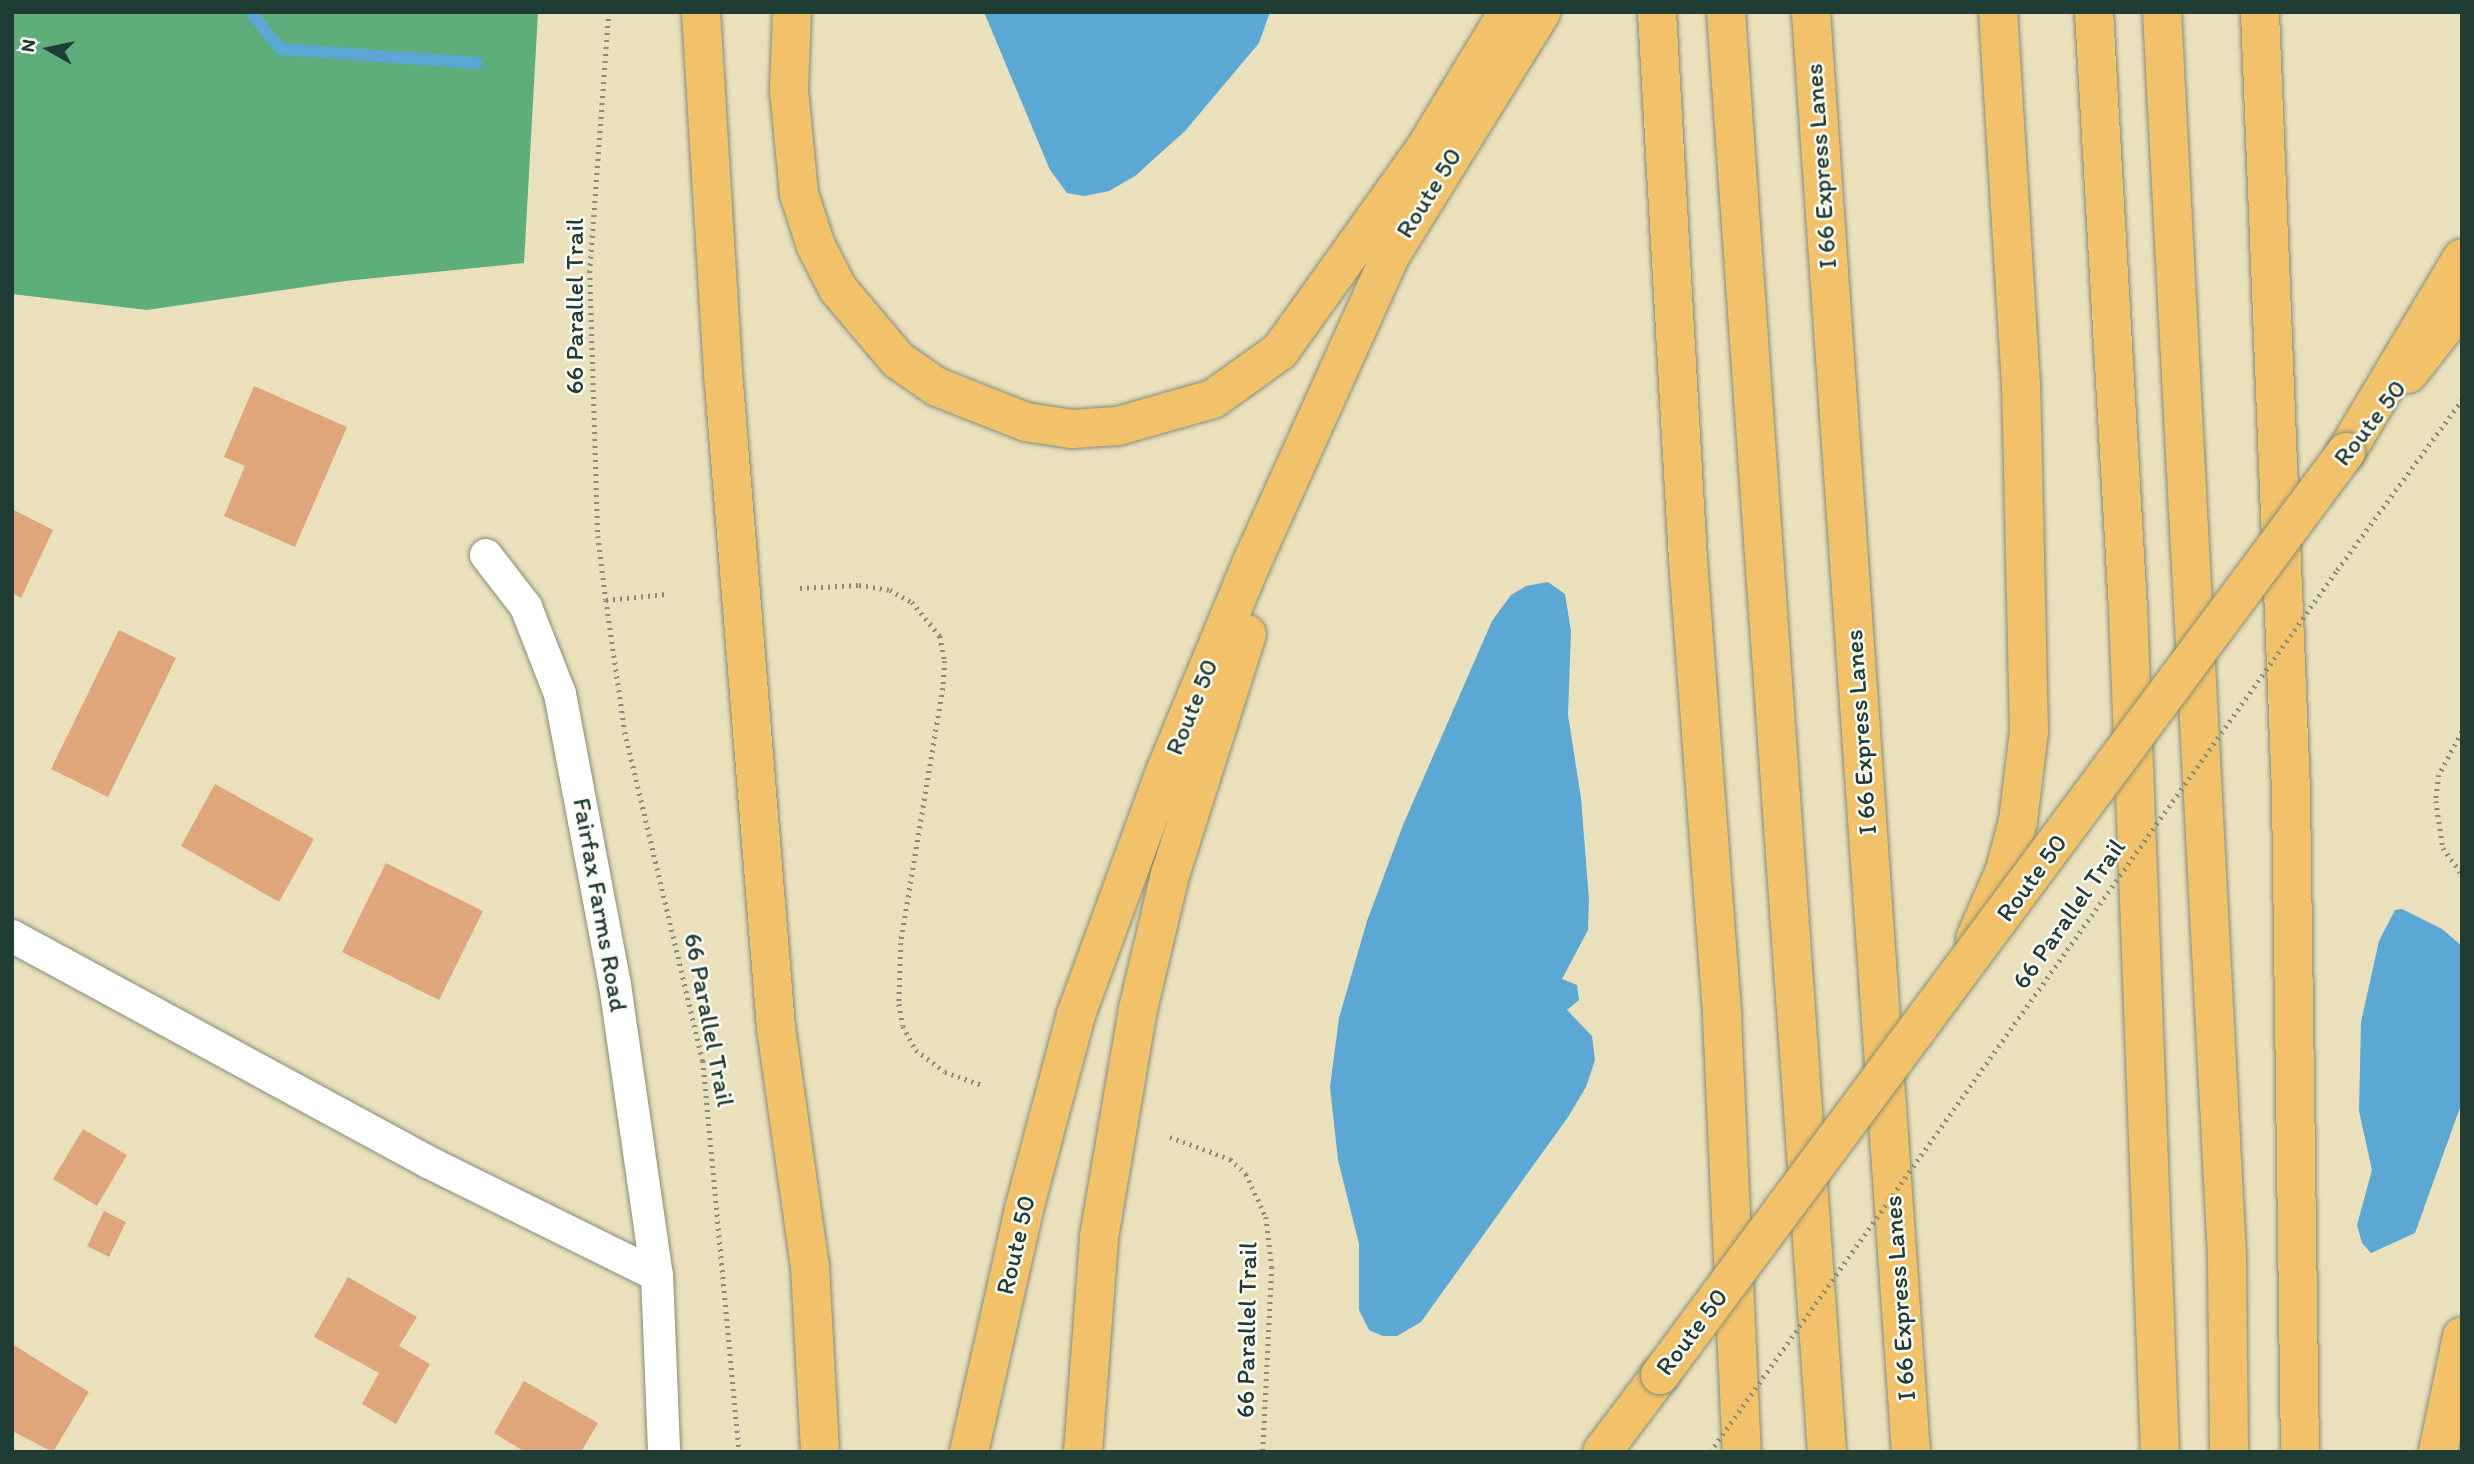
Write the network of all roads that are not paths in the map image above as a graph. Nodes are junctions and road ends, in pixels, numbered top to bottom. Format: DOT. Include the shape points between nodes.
graph roads {
  1 [pos="701,12"];
  2 [pos="792,12"];
  3 [pos="1508,12"];
  4 [pos="1541,12"];
  5 [pos="1657,12"];
  6 [pos="1726,12"];
  7 [pos="1811,12"];
  8 [pos="1998,12"];
  9 [pos="2094,12"];
  10 [pos="2162,12"];
  11 [pos="2260,12"];
  12 [pos="2462,258"];
  13 [pos="2462,305"];
  14 [pos="1329,386"];
  15 [pos="2346,452"];
  16 [pos="486,555"];
  17 [pos="12,936"];
  18 [pos="1948,993"];
  19 [pos="657,1275"];
  20 [pos="2462,1336"];
  21 [pos="664,1452"];
  22 [pos="820,1452"];
  23 [pos="969,1452"];
  24 [pos="1083,1452"];
  25 [pos="1602,1452"];
  26 [pos="1742,1452"];
  27 [pos="1827,1452"];
  28 [pos="1911,1452"];
  29 [pos="2160,1452"];
  30 [pos="2229,1452"];
  31 [pos="2300,1452"];
  32 [pos="2438,1452"];
  1 -- 22 [label="main road" via="724,384 776,1028 810,1266"];
  2 -- 3 [label="main road" via="789,90 799,194 816,246 838,289 898,360 937,387 1026,422 1072,429 1142,421 1213,399 1280,351 1426,147"];
  4 -- 14 [label="main road, Route 50" via="1390,256"];
  5 -- 26 [label="main road" via="1688,560 1722,1017"];
  6 -- 27 [label="main road"];
  7 -- 28 [label="main road, I 66 Express Lanes"];
  8 -- 18 [label="main road, bridge" via="2021,386 2029,732 2018,821 2005,870"];
  9 -- 29 [label="main road" via="2129,622"];
  10 -- 30 [label="main road" via="2227,1258"];
  11 -- 31 [label="main road" via="2291,792"];
  12 -- 15 [label="main road"];
  13 -- 15 [label="main road, Route 50"];
  14 -- 23 [label="main road, Route 50" via="1165,772 1076,1015 1024,1209"];
  14 -- 24 [label="main road" via="1173,863 1138,1009 1099,1237"];
  15 -- 18 [label="main road, Route 50, bridge"];
  16 -- 19 [label="street, Fairfax Farms Road" via="526,607 560,694 615,985"];
  17 -- 19 [label="street" via="428,1162"];
  18 -- 25 [label="main road, Route 50, bridge"];
  19 -- 21 [label="street, Fairfax Farms Road"];
  20 -- 32 [label="main road"];
}
